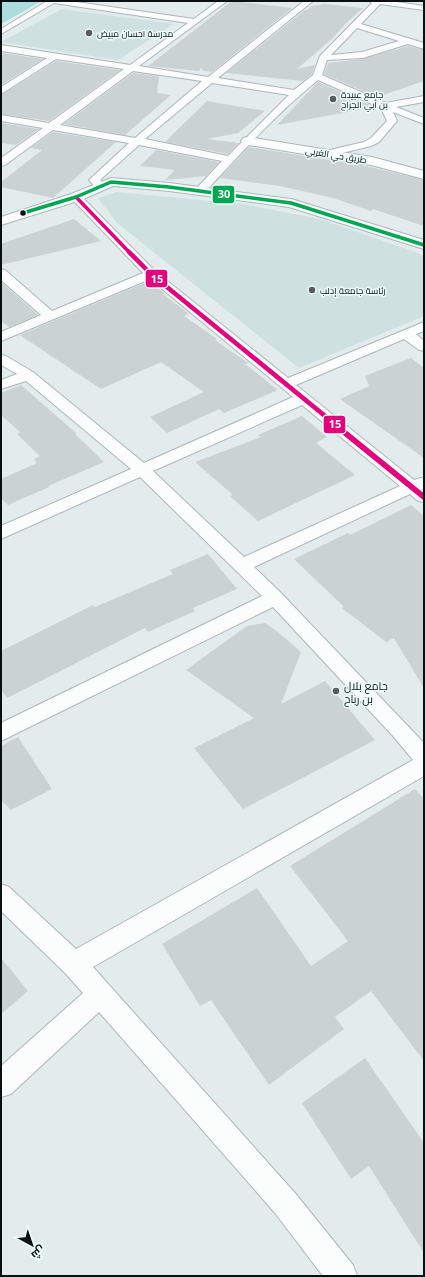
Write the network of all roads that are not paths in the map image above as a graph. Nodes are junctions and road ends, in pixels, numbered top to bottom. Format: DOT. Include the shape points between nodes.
graph roads {
  1 [pos="54,1"];
  2 [pos="224,1"];
  3 [pos="309,1"];
  4 [pos="373,1"];
  5 [pos="378,2"];
  6 [pos="424,8"];
  7 [pos="194,21"];
  8 [pos="355,25"];
  9 [pos="1,32"];
  10 [pos="409,41"];
  11 [pos="424,46"];
  12 [pos="1,48"];
  13 [pos="55,56"];
  14 [pos="323,58"];
  15 [pos="133,68"];
  16 [pos="317,76"];
  17 [pos="209,80"];
  18 [pos="1,91"];
  19 [pos="296,93"];
  20 [pos="424,99"];
  21 [pos="385,106"];
  22 [pos="1,118"];
  23 [pos="424,121"];
  24 [pos="52,126"];
  25 [pos="136,141"];
  26 [pos="247,141"];
  27 [pos="325,154"];
  28 [pos="229,159"];
  29 [pos="1,163"];
  30 [pos="424,175"];
  31 [pos="101,187"];
  32 [pos="200,191"];
  33 [pos="76,196"];
  34 [pos="4,218"];
  35 [pos="424,245"];
  36 [pos="1,273"];
  37 [pos="151,274"];
  38 [pos="50,316"];
  39 [pos="424,326"];
  40 [pos="406,334"];
  41 [pos="1,337"];
  42 [pos="424,347"];
  43 [pos="1,359"];
  44 [pos="28,375"];
  45 [pos="288,384"];
  46 [pos="1,385"];
  47 [pos="304,398"];
  48 [pos="142,470"];
  49 [pos="420,488"];
  50 [pos="1,533"];
  51 [pos="241,566"];
  52 [pos="275,598"];
  53 [pos="1,733"];
  54 [pos="424,758"];
  55 [pos="424,765"];
  56 [pos="1,895"];
  57 [pos="74,964"];
  58 [pos="101,993"];
  59 [pos="1,1084"];
  60 [pos="342,1276"];
  1 -- 7 [label="street"];
  1 -- 9 [label="street"];
  2 -- 7 [label="street"];
  3 -- 17 [label="street"];
  4 -- 5 [label="street"];
  5 -- 6 [label="street"];
  5 -- 8 [label="street"];
  7 -- 15 [label="street"];
  8 -- 10 [label="street"];
  8 -- 14 [label="street"];
  10 -- 11 [label="street"];
  10 -- 14 [label="street" via="363,55"];
  12 -- 13 [label="street"];
  13 -- 15 [label="street"];
  13 -- 18 [label="street"];
  14 -- 16 [label="street"];
  15 -- 17 [label="street"];
  15 -- 24 [label="street"];
  16 -- 19 [label="street"];
  16 -- 21 [label="street"];
  17 -- 19 [label="street"];
  17 -- 25 [label="street"];
  19 -- 26 [label="street"];
  20 -- 21 [label="street"];
  21 -- 23 [label="street"];
  21 -- 27 [label="street" via="392,121 375,140"];
  22 -- 24 [label="street"];
  24 -- 25 [label="street"];
  24 -- 29 [label="street"];
  25 -- 28 [label="street"];
  25 -- 31 [label="street" via="94,180"];
  26 -- 27 [label="street, طريق حي الغربي"];
  26 -- 28 [label="street"];
  27 -- 30 [label="street, طريق حي الغربي" via="372,161"];
  28 -- 32 [label="street"];
  31 -- 32 [label="street" via="111,182"];
  31 -- 33 [label="street"];
  32 -- 35 [label="street" via="291,203"];
  33 -- 34 [label="street"];
  33 -- 37 [label="street"];
  36 -- 38 [label="street"];
  37 -- 38 [label="street"];
  37 -- 45 [label="street"];
  38 -- 41 [label="street"];
  39 -- 40 [label="street"];
  40 -- 42 [label="street"];
  40 -- 45 [label="street"];
  43 -- 44 [label="street"];
  44 -- 46 [label="street"];
  44 -- 48 [label="street"];
  45 -- 47 [label="street"];
  47 -- 48 [label="street"];
  47 -- 49 [label="street"];
  48 -- 50 [label="street"];
  48 -- 51 [label="street"];
  49 -- 51 [label="street"];
  51 -- 52 [label="street"];
  52 -- 53 [label="street"];
  52 -- 54 [label="street"];
  55 -- 57 [label="street"];
  56 -- 57 [label="street"];
  57 -- 58 [label="street"];
  58 -- 59 [label="street"];
  58 -- 60 [label="street" via="285,1203"];
}
